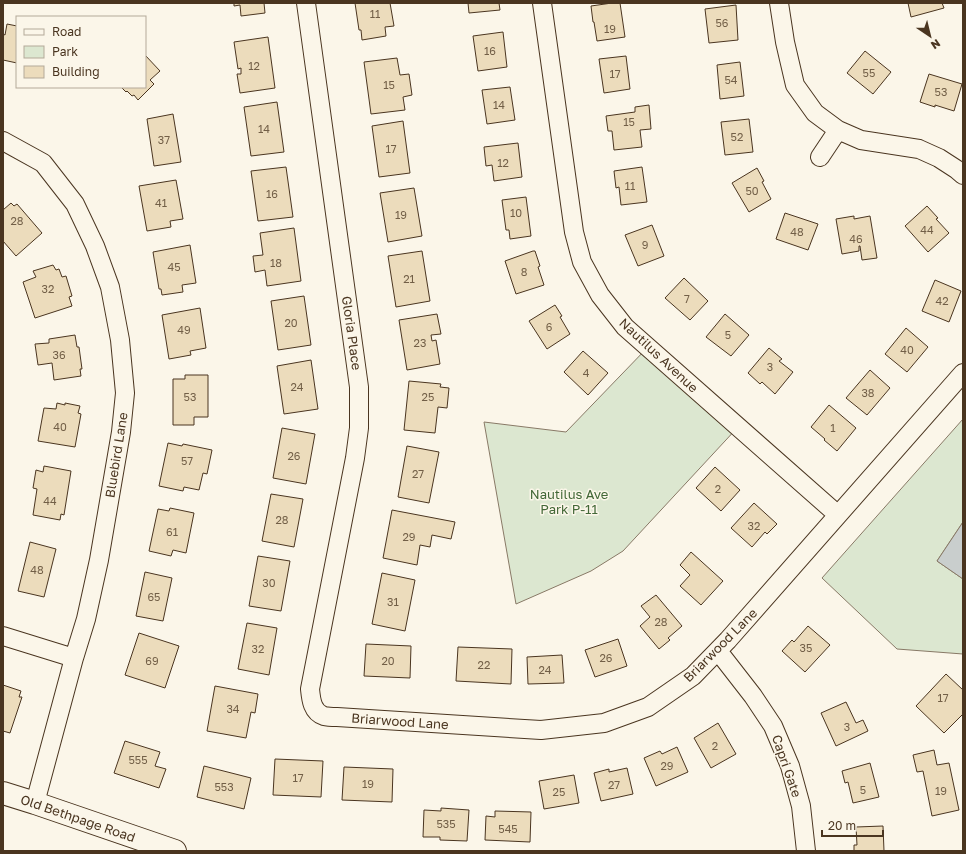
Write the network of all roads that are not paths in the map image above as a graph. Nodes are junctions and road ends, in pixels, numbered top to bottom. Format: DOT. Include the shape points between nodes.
graph roads {
  1 [pos="306,3"];
  2 [pos="542,3"];
  3 [pos="779,3"];
  4 [pos="838,130"];
  5 [pos="3,141"];
  6 [pos="820,157"];
  7 [pos="963,175"];
  8 [pos="963,373"];
  9 [pos="838,514"];
  10 [pos="3,636"];
  11 [pos="718,651"];
  12 [pos="74,658"];
  13 [pos="316,662"];
  14 [pos="3,793"];
  15 [pos="35,803"];
  16 [pos="168,850"];
  17 [pos="806,851"];
  1 -- 13 [label="street, Gloria Place" via="360,387 355,458"];
  2 -- 9 [label="street, Nautilus Avenue" via="574,232 582,262 600,295 625,327"];
  3 -- 4 [label="street" via="795,85 815,113"];
  4 -- 6 [label="street"];
  4 -- 7 [label="street" via="861,140 920,149 956,168"];
  5 -- 12 [label="street, Bluebird Lane" via="43,163 76,204 110,287 120,340 125,393 121,432 99,560"];
  8 -- 9 [label="street, Briarwood Lane"];
  9 -- 11 [label="street, Briarwood Lane"];
  10 -- 12 [label="street"];
  11 -- 13 [label="street, Briarwood Lane" via="693,676 648,707 604,723 541,730 322,715 314,709 311,700 310,689"];
  11 -- 17 [label="street, Capri Gate" via="773,726 790,766 801,806"];
  12 -- 15 [label="street, Bluebird Lane"];
  14 -- 15 [label="main road, Old Bethpage Road"];
  15 -- 16 [label="main road, Old Bethpage Road"];
}
